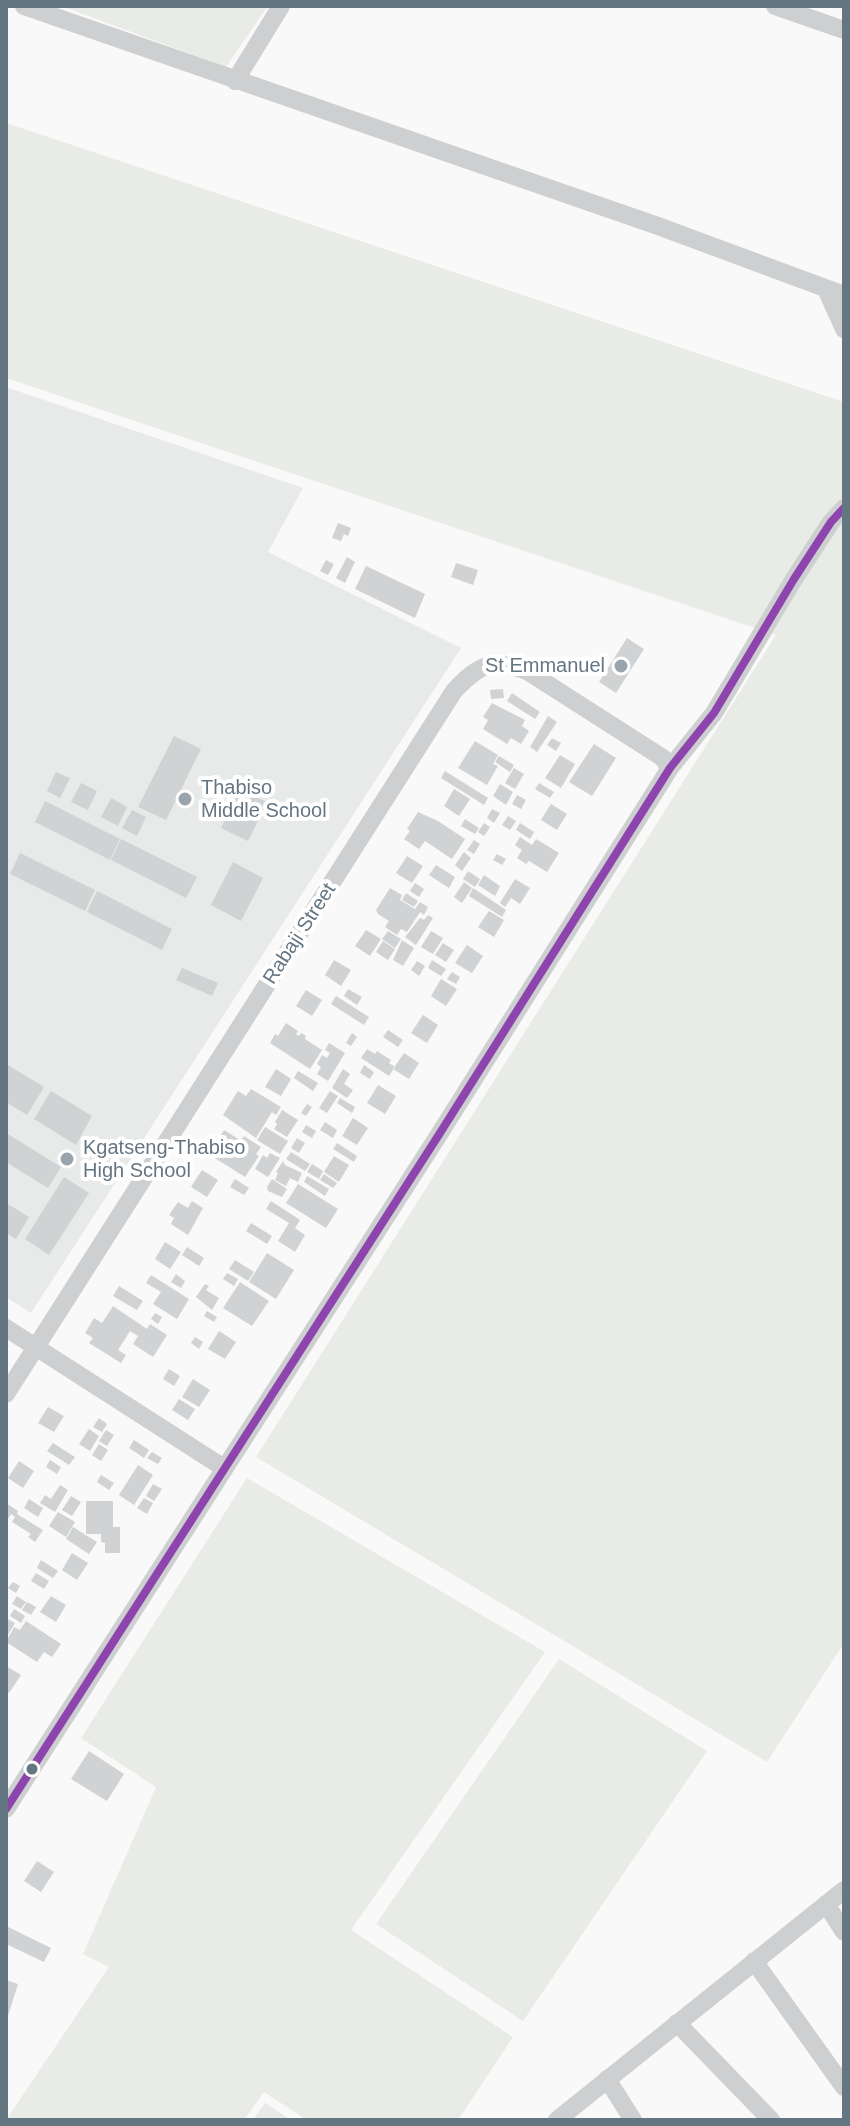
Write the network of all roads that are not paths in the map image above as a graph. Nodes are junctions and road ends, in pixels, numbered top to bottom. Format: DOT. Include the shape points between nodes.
graph roads {
  1 [pos="24,6"];
  2 [pos="281,6"];
  3 [pos="775,6"];
  4 [pos="844,30"];
  5 [pos="235,81"];
  6 [pos="826,289"];
  7 [pos="844,295"];
  8 [pos="844,329"];
  9 [pos="844,508"];
  10 [pos="670,768"];
  11 [pos="6,1328"];
  12 [pos="36,1347"];
  13 [pos="6,1394"];
  14 [pos="224,1468"];
  15 [pos="6,1809"];
  16 [pos="844,1890"];
  17 [pos="826,1904"];
  18 [pos="844,1932"];
  19 [pos="754,1961"];
  20 [pos="677,2023"];
  21 [pos="607,2079"];
  22 [pos="844,2087"];
  23 [pos="557,2120"];
  24 [pos="633,2120"];
  25 [pos="771,2120"];
  1 -- 5 [label="street"];
  2 -- 5 [label="street"];
  3 -- 4 [label="street"];
  5 -- 6 [label="street"];
  6 -- 7 [label="street"];
  6 -- 8 [label="street"];
  9 -- 10 [label="street" via="794,579 714,713"];
  10 -- 12 [label="street, Rabaji Street" via="663,758 527,671 492,663 467,677"];
  10 -- 14 [label="street"];
  11 -- 12 [label="street"];
  12 -- 13 [label="street, Rabaji Street"];
  12 -- 14 [label="street"];
  14 -- 15 [label="street"];
  16 -- 17 [label="street"];
  17 -- 18 [label="street"];
  17 -- 19 [label="street"];
  19 -- 20 [label="street"];
  19 -- 22 [label="street"];
  20 -- 21 [label="street"];
  20 -- 25 [label="street"];
  21 -- 23 [label="street"];
  21 -- 24 [label="street"];
}
